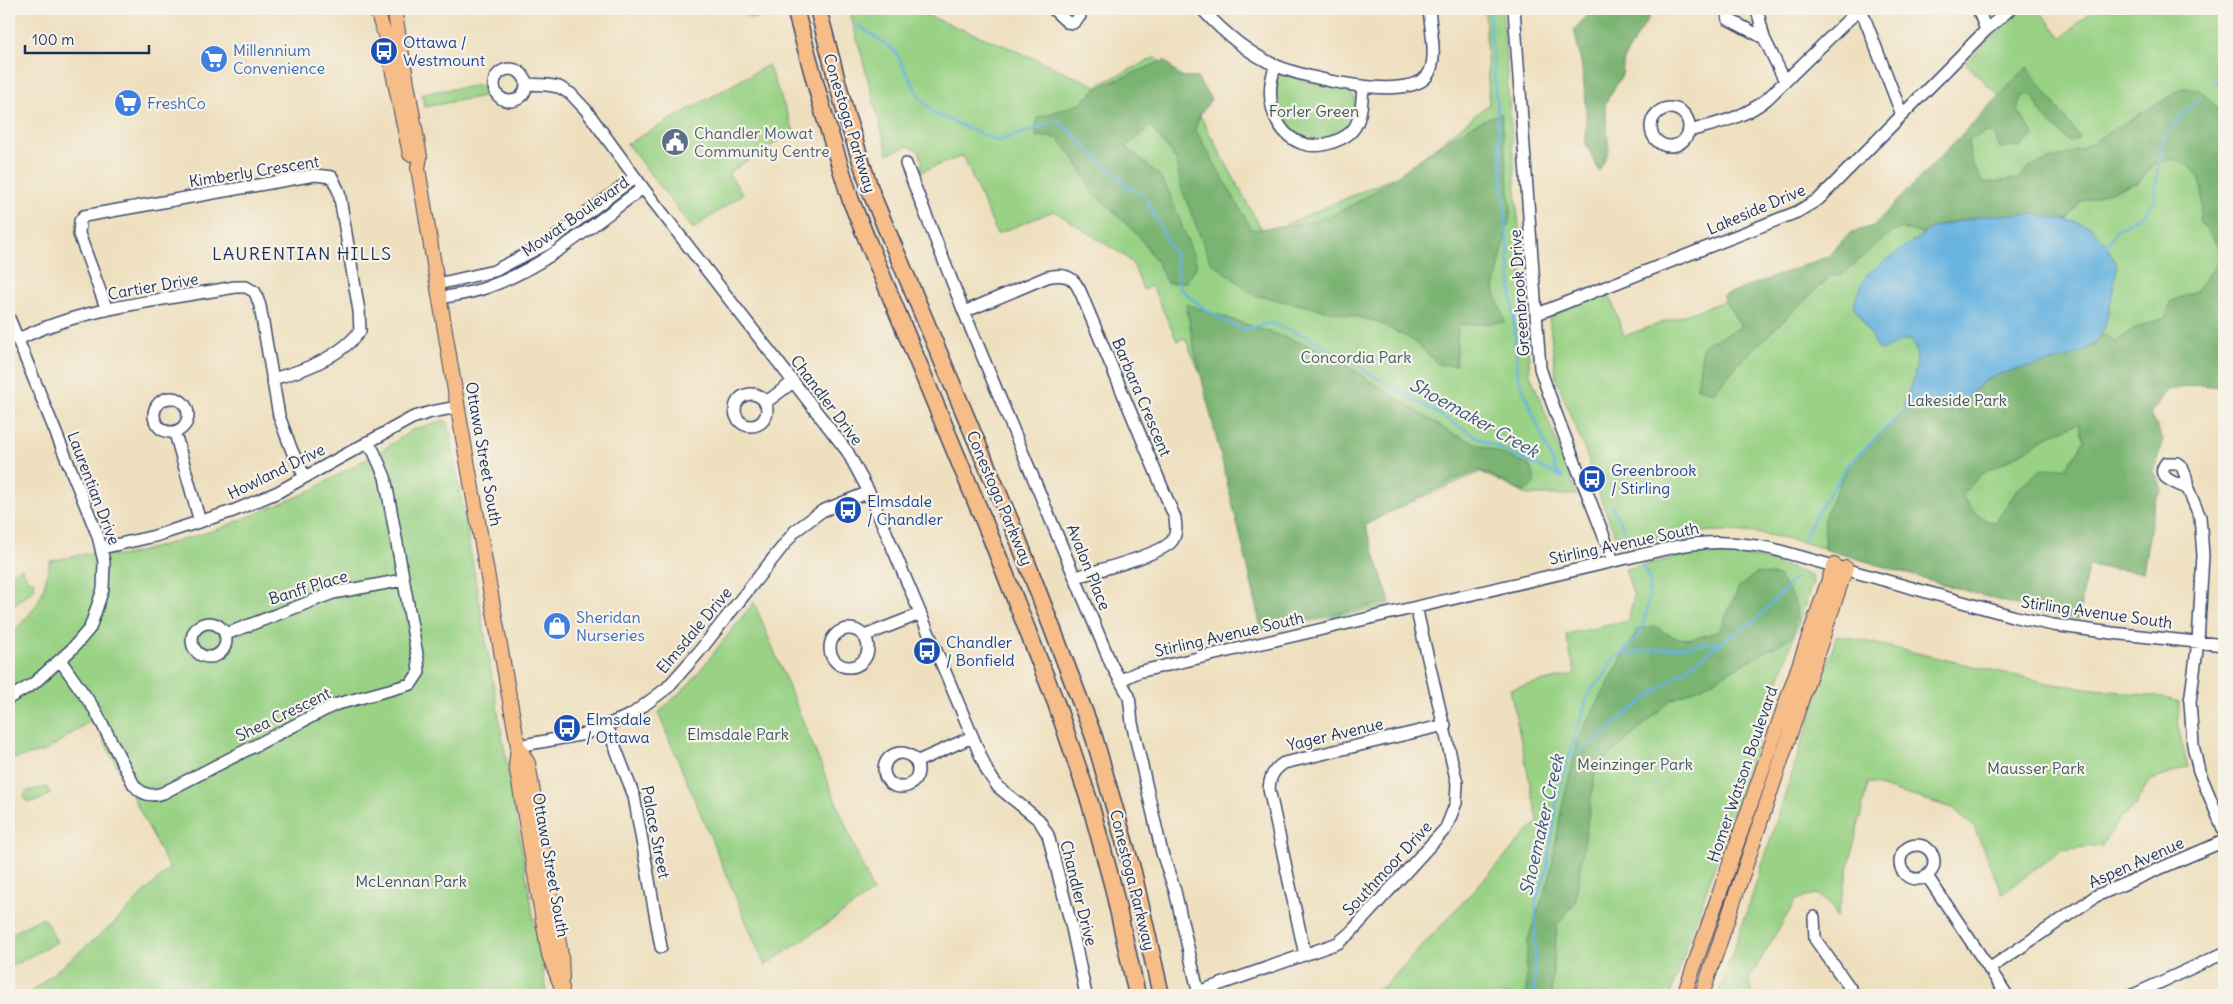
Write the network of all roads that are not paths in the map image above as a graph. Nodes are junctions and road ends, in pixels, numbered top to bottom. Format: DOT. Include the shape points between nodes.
graph roads {
  1 [pos="376,9"];
  2 [pos="394,9"];
  3 [pos="795,9"];
  4 [pos="818,9"];
  5 [pos="1053,9"];
  6 [pos="1080,9"];
  7 [pos="1202,9"];
  8 [pos="1429,9"];
  9 [pos="1514,9"];
  10 [pos="1727,9"];
  11 [pos="1757,9"];
  12 [pos="1861,9"];
  13 [pos="1978,9"];
  14 [pos="2010,9"];
  15 [pos="1986,30"];
  16 [pos="1764,38"];
  17 [pos="1276,66"];
  18 [pos="1785,80"];
  19 [pos="526,84"];
  20 [pos="1363,86"];
  21 [pos="1902,116"];
  22 [pos="1689,131"];
  23 [pos="906,164"];
  24 [pos="418,168"];
  25 [pos="635,177"];
  26 [pos="644,188"];
  27 [pos="438,284"];
  28 [pos="440,298"];
  29 [pos="107,310"];
  30 [pos="964,312"];
  31 [pos="1537,314"];
  32 [pos="9,318"];
  33 [pos="17,340"];
  34 [pos="272,379"];
  35 [pos="793,382"];
  36 [pos="765,403"];
  37 [pos="458,407"];
  38 [pos="175,432"];
  39 [pos="367,442"];
  40 [pos="305,477"];
  41 [pos="2188,489"];
  42 [pos="869,492"];
  43 [pos="200,522"];
  44 [pos="102,548"];
  45 [pos="1613,561"];
  46 [pos="1840,567"];
  47 [pos="1076,577"];
  48 [pos="403,580"];
  49 [pos="1416,607"];
  50 [pos="920,614"];
  51 [pos="226,634"];
  52 [pos="864,636"];
  53 [pos="2198,642"];
  54 [pos="2224,645"];
  55 [pos="60,660"];
  56 [pos="1121,680"];
  57 [pos="9,698"];
  58 [pos="1444,725"];
  59 [pos="607,726"];
  60 [pos="972,737"];
  61 [pos="518,746"];
  62 [pos="916,762"];
  63 [pos="2224,831"];
  64 [pos="2224,841"];
  65 [pos="1927,876"];
  66 [pos="1814,917"];
  67 [pos="661,946"];
  68 [pos="2224,953"];
  69 [pos="1305,955"];
  70 [pos="1989,969"];
  71 [pos="563,992"];
  72 [pos="1199,994"];
  73 [pos="1086,995"];
  74 [pos="1137,995"];
  75 [pos="1161,995"];
  76 [pos="1684,995"];
  77 [pos="1702,995"];
  78 [pos="1855,995"];
  79 [pos="2007,995"];
  80 [pos="2133,995"];
  1 -- 24 [label="main road" via="385,35 411,159"];
  2 -- 24 [label="main road" via="420,157"];
  3 -- 74 [label="highway, Conestoga Parkway" via="851,201 1060,712 1113,887"];
  4 -- 75 [label="highway, Conestoga Parkway" via="846,115 872,195 1017,537 1094,737 1133,872"];
  5 -- 6 [label="street" via="1067,22 1073,23 1080,16"];
  7 -- 17 [label="street" via="1232,38"];
  8 -- 20 [label="street" via="1433,54 1428,76 1406,88"];
  9 -- 31 [label="street, Greenbrook Drive"];
  10 -- 16 [label="street" via="1728,19"];
  11 -- 16 [label="street"];
  12 -- 18 [label="street"];
  12 -- 21 [label="street"];
  13 -- 15 [label="street"];
  14 -- 15 [label="street, Lakeside Drive"];
  15 -- 21 [label="street, Lakeside Drive"];
  16 -- 18 [label="street"];
  17 -- 20 [label="street" via="1316,79"];
  17 -- 20 [label="street" via="1270,79 1270,103 1275,117 1289,137 1310,145 1327,145 1354,129"];
  18 -- 22 [label="street" via="1754,110 1736,119"];
  19 -- 25 [label="street, Chandler Drive" via="547,84 571,94"];
  21 -- 31 [label="street, Lakeside Drive" via="1820,199 1797,212"];
  23 -- 30 [label="street, Avalon Place"];
  24 -- 27 [label="main road, Ottawa Street South"];
  25 -- 26 [label="street, Chandler Drive"];
  25 -- 27 [label="street, Mowat Boulevard" via="538,248 481,276"];
  26 -- 28 [label="street, Mowat Boulevard" via="533,267 488,287"];
  26 -- 35 [label="street, Chandler Drive"];
  27 -- 28 [label="main road, Ottawa Street South"];
  28 -- 37 [label="main road, Ottawa Street South"];
  29 -- 33 [label="street, Cartier Drive" via="74,318"];
  29 -- 34 [label="street, Cartier Drive" via="246,287 255,292 260,306"];
  29 -- 34 [label="street, Kimberly Crescent" via="79,234 80,221 84,216 315,175 332,177 339,192 360,331 318,364"];
  30 -- 47 [label="street, Avalon Place"];
  30 -- 47 [label="street, Barbara Crescent" via="1047,277 1069,277 1077,284 1175,518 1176,530 1167,546"];
  31 -- 45 [label="street, Greenbrook Drive" via="1540,368"];
  32 -- 33 [label="street, Laurentian Drive"];
  33 -- 44 [label="street, Laurentian Drive"];
  34 -- 40 [label="street, Cartier Drive" via="279,416"];
  35 -- 36 [label="street"];
  35 -- 42 [label="street, Chandler Drive" via="847,451"];
  37 -- 39 [label="street, Howland Drive" via="412,418"];
  37 -- 61 [label="main road, Ottawa Street South"];
  38 -- 43 [label="street"];
  39 -- 40 [label="street, Howland Drive"];
  39 -- 48 [label="street, Shea Crescent" via="385,477"];
  40 -- 43 [label="street, Howland Drive" via="269,496"];
  41 -- 53 [label="street" via="2200,517 2203,555"];
  42 -- 50 [label="street, Chandler Drive"];
  42 -- 59 [label="street, Elmsdale Drive" via="822,512 795,531 667,688 631,715"];
  43 -- 44 [label="street, Howland Drive"];
  44 -- 55 [label="street, Laurentian Drive" via="103,589 90,628"];
  45 -- 46 [label="street, Stirling Avenue South" via="1691,543 1722,541 1766,547"];
  45 -- 49 [label="street, Stirling Avenue South"];
  46 -- 53 [label="street, Stirling Avenue South" via="2023,619"];
  46 -- 76 [label="main road, Homer Watson Boulevard"];
  46 -- 77 [label="main road, Homer Watson Boulevard"];
  47 -- 56 [label="street, Avalon Place" via="1111,664"];
  48 -- 51 [label="street, Banff Place" via="333,593"];
  48 -- 55 [label="street, Shea Crescent" via="419,672 411,684 334,705 157,795 139,791 95,710"];
  49 -- 56 [label="street, Stirling Avenue South" via="1138,672"];
  49 -- 58 [label="street, Southmoor Drive"];
  50 -- 52 [label="street"];
  50 -- 60 [label="street, Chandler Drive"];
  53 -- 54 [label="street, Stirling Avenue South"];
  53 -- 63 [label="street" via="2190,702 2193,745 2199,771"];
  55 -- 57 [label="street, Laurentian Drive" via="33,684"];
  56 -- 72 [label="street, Avalon Place" via="1128,696 1162,853 1175,891"];
  58 -- 69 [label="street, Southmoor Drive" via="1457,782 1456,803 1446,828 1351,932 1338,943"];
  58 -- 69 [label="street, Yager Avenue" via="1284,763 1275,768 1268,789"];
  59 -- 61 [label="street, Elmsdale Drive" via="585,734"];
  59 -- 67 [label="street, Palace Street" via="634,796"];
  60 -- 62 [label="street"];
  60 -- 73 [label="street, Chandler Drive" via="994,782 1034,816 1048,836"];
  61 -- 71 [label="main road, Ottawa Street South" via="516,764 549,955"];
  64 -- 70 [label="street, Aspen Avenue" via="2096,896"];
  65 -- 70 [label="street"];
  66 -- 78 [label="street" via="1815,939"];
  68 -- 80 [label="street"];
  69 -- 72 [label="street, Southmoor Drive"];
  70 -- 79 [label="street"];
}
